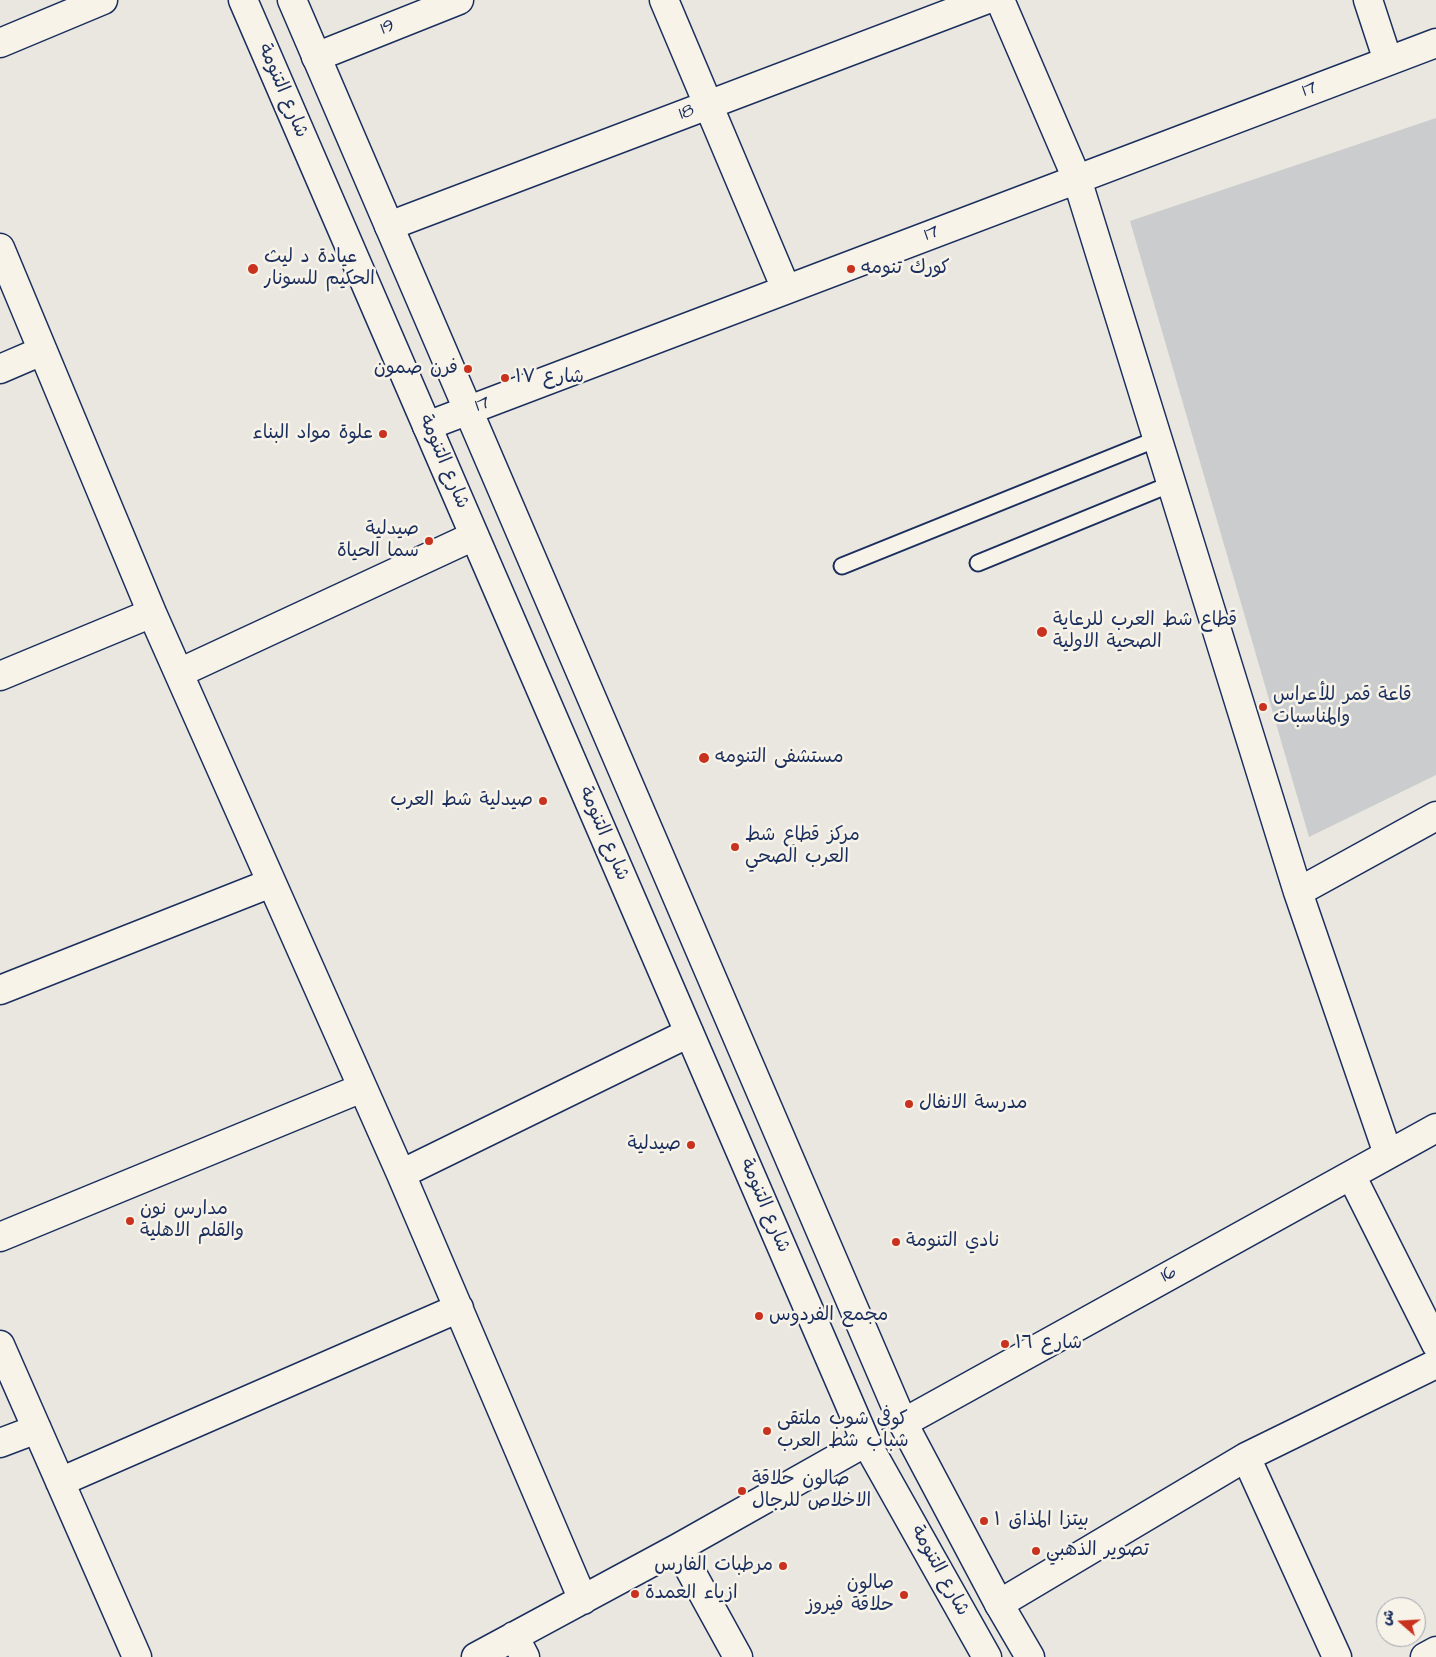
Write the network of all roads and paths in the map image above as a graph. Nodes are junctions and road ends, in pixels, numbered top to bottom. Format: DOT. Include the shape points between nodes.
graph roads {
  1 [pos="103,0"];
  2 [pos="243,0"];
  3 [pos="292,0"];
  4 [pos="459,0"];
  5 [pos="664,0"];
  6 [pos="985,0"];
  7 [pos="1000,0"];
  8 [pos="1368,0"];
  9 [pos="52,9"];
  10 [pos="0,42"];
  11 [pos="1436,43"];
  12 [pos="316,57"];
  13 [pos="1388,61"];
  14 [pos="709,105"];
  15 [pos="1077,179"];
  16 [pos="389,226"];
  17 [pos="0,248"];
  18 [pos="786,289"];
  19 [pos="42,351"];
  20 [pos="0,369"];
  21 [pos="468,410"];
  22 [pos="427,426"];
  23 [pos="1157,439"];
  24 [pos="1170,484"];
  25 [pos="474,536"];
  26 [pos="978,563"];
  27 [pos="842,566"];
  28 [pos="152,613"];
  29 [pos="179,673"];
  30 [pos="0,676"];
  31 [pos="1436,816"];
  32 [pos="271,883"];
  33 [pos="1298,892"];
  34 [pos="0,990"];
  35 [pos="689,1033"];
  36 [pos="362,1088"];
  37 [pos="1436,1128"];
  38 [pos="1388,1154"];
  39 [pos="401,1174"];
  40 [pos="1351,1175"];
  41 [pos="0,1237"];
  42 [pos="459,1308"];
  43 [pos="1436,1344"];
  44 [pos="0,1345"];
  45 [pos="1436,1364"];
  46 [pos="903,1423"];
  47 [pos="37,1429"];
  48 [pos="866,1442"];
  49 [pos="0,1443"];
  50 [pos="1246,1457"];
  51 [pos="60,1482"];
  52 [pos="678,1548"];
  53 [pos="583,1600"];
  54 [pos="999,1604"];
  55 [pos="519,1647"];
  56 [pos="1436,1651"];
  57 [pos="137,1657"];
  58 [pos="476,1657"];
  59 [pos="738,1657"];
  60 [pos="987,1657"];
  61 [pos="1030,1657"];
  62 [pos="1337,1657"];
  63 [pos="1425,1657"];
  1 -- 9 [label="street"];
  2 -- 22 [label="street, شارع التنومة"];
  3 -- 12 [label="street, شارع التنومة"];
  4 -- 12 [label="street, 19"];
  5 -- 14 [label="street"];
  6 -- 14 [label="street, 18"];
  7 -- 15 [label="street"];
  8 -- 13 [label="street"];
  9 -- 10 [label="street"];
  11 -- 13 [label="street, 17"];
  12 -- 16 [label="street, شارع التنومة"];
  13 -- 15 [label="street, 17"];
  14 -- 16 [label="street, 18"];
  14 -- 18 [label="street"];
  15 -- 18 [label="street, 17"];
  15 -- 23 [label="street"];
  16 -- 21 [label="street, شارع التنومة"];
  17 -- 19 [label="street"];
  18 -- 21 [label="street, 17"];
  19 -- 20 [label="street"];
  19 -- 28 [label="street"];
  21 -- 22 [label="street, 17"];
  21 -- 46 [label="street, شارع التنومة"];
  22 -- 25 [label="street, شارع التنومة"];
  23 -- 24 [label="street"];
  23 -- 27 [label="lane"];
  24 -- 26 [label="lane"];
  24 -- 33 [label="street"];
  25 -- 29 [label="street"];
  25 -- 35 [label="street, شارع التنومة"];
  28 -- 29 [label="street"];
  28 -- 30 [label="street"];
  29 -- 32 [label="street"];
  31 -- 33 [label="street"];
  32 -- 34 [label="street"];
  32 -- 36 [label="street"];
  33 -- 38 [label="street"];
  35 -- 39 [label="street"];
  35 -- 48 [label="street, شارع التنومة"];
  36 -- 39 [label="street"];
  36 -- 41 [label="street"];
  37 -- 38 [label="street, 16"];
  38 -- 40 [label="street, 16"];
  39 -- 42 [label="street"];
  40 -- 43 [label="street"];
  40 -- 46 [label="street, 16"];
  42 -- 51 [label="street"];
  42 -- 53 [label="street"];
  44 -- 47 [label="street"];
  45 -- 50 [label="street"];
  46 -- 48 [label="street, 16"];
  46 -- 54 [label="street, شارع التنومة"];
  47 -- 49 [label="street"];
  47 -- 51 [label="street"];
  48 -- 52 [label="street, 16"];
  48 -- 60 [label="street, شارع التنومة"];
  50 -- 54 [label="street"];
  50 -- 62 [label="street"];
  51 -- 57 [label="street"];
  52 -- 53 [label="street, 16"];
  52 -- 59 [label="street"];
  53 -- 55 [label="street, 16"];
  54 -- 61 [label="street, شارع التنومة"];
  55 -- 58 [label="street, 16"];
  56 -- 63 [label="street"];
}
